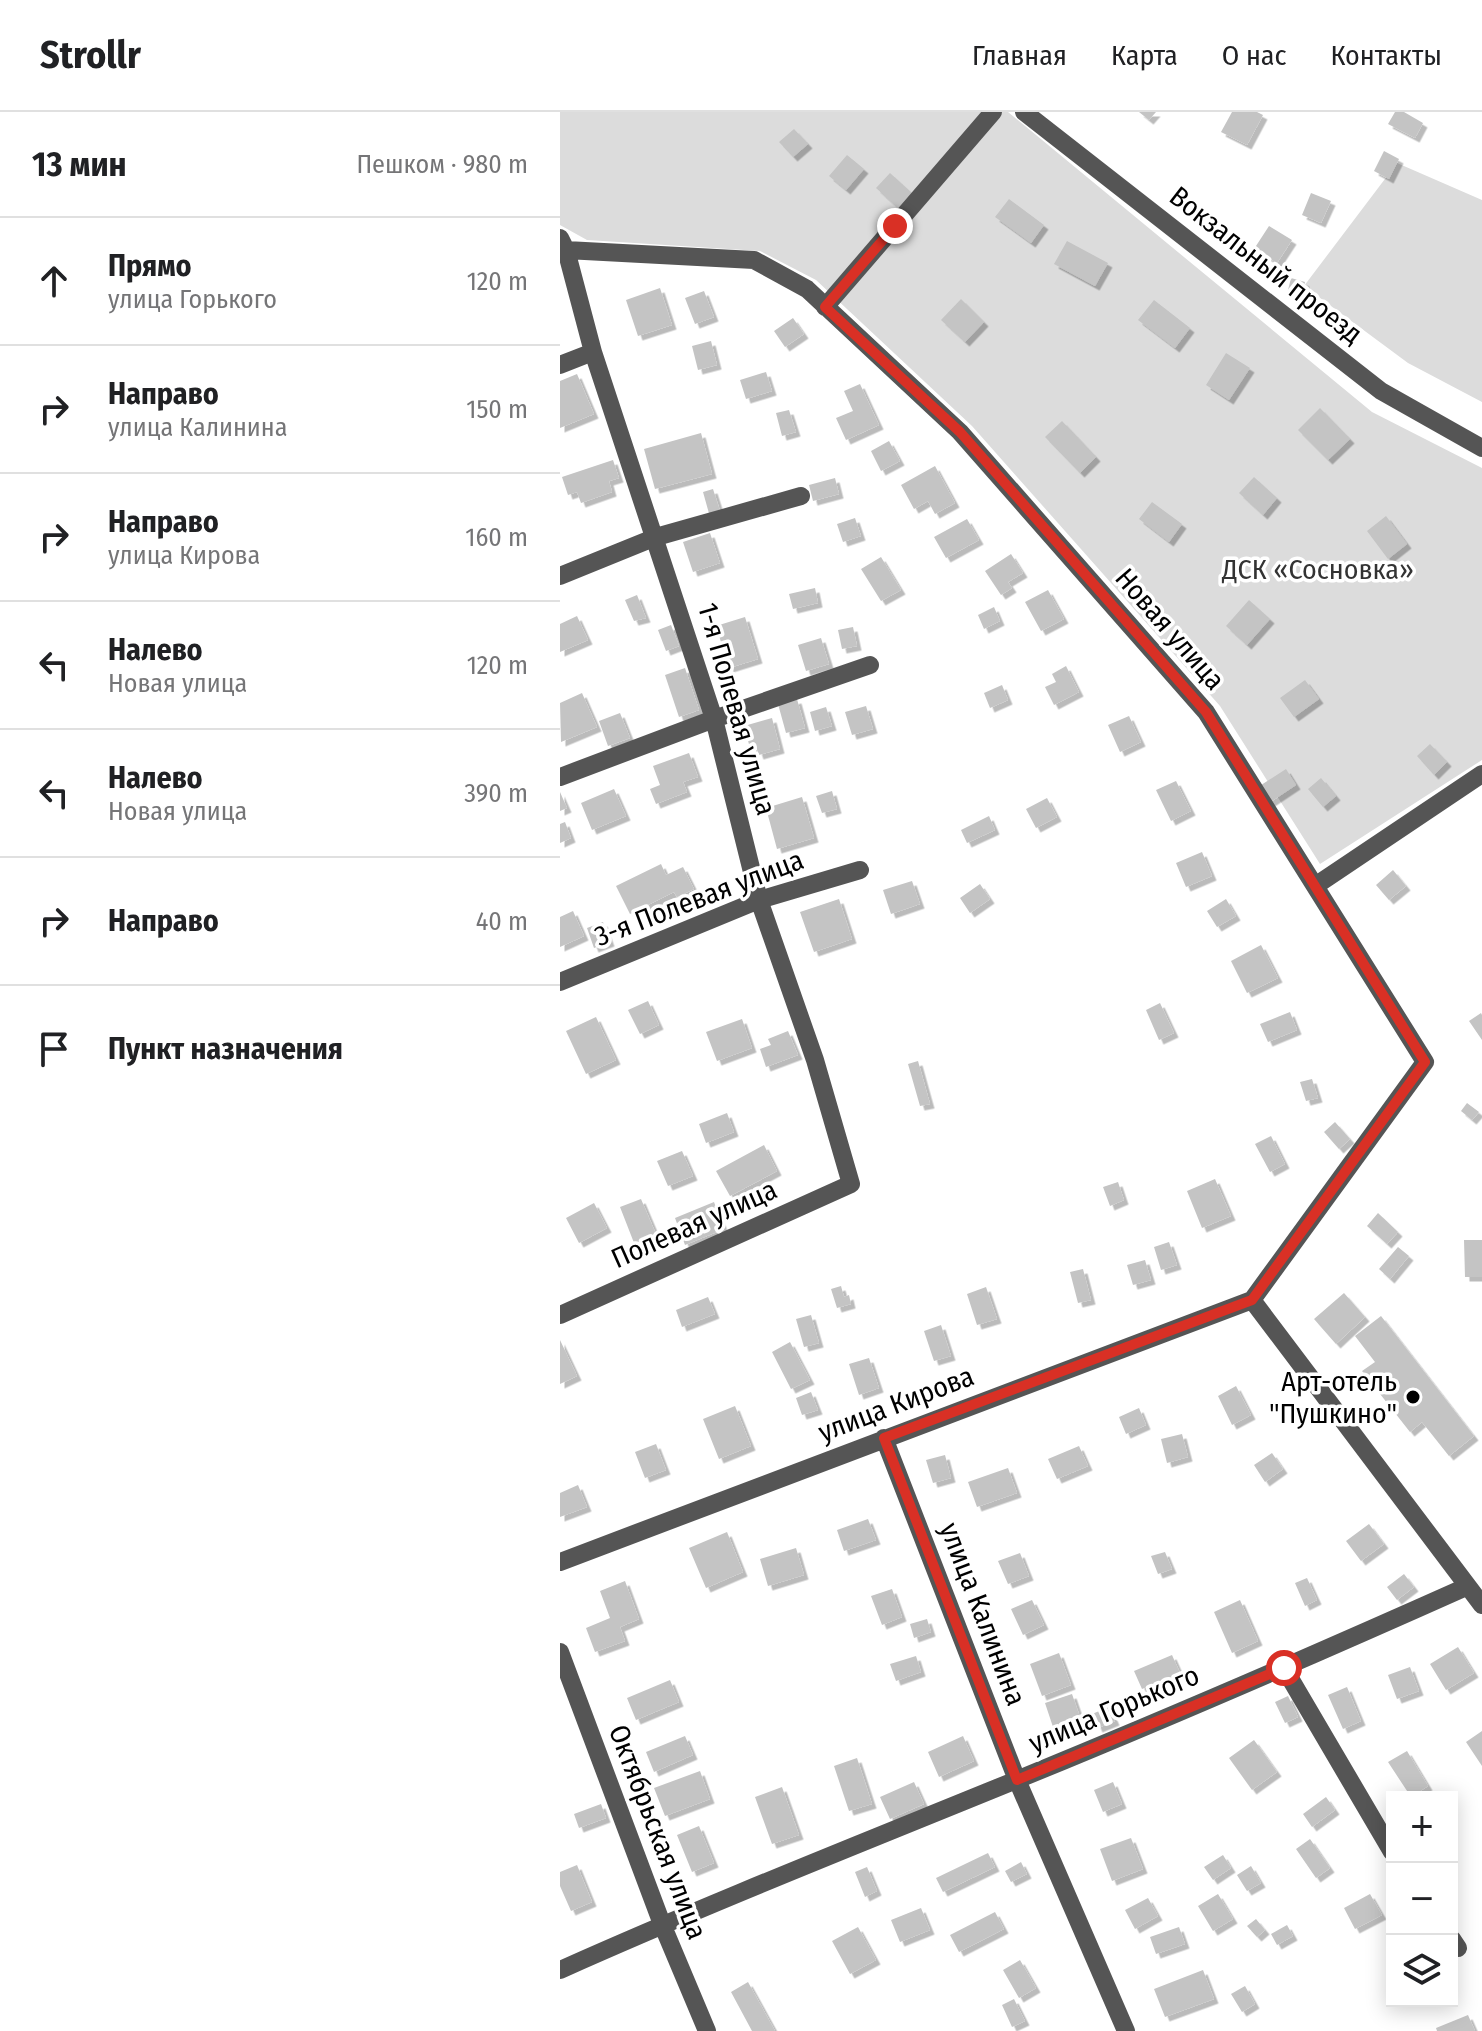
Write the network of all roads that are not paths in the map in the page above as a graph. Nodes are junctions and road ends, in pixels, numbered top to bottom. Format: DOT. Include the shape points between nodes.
graph roads {
  1 [pos="993,112"];
  2 [pos="1024,112"];
  3 [pos="562,243"];
  4 [pos="825,307"];
  5 [pos="593,352"];
  6 [pos="560,365"];
  7 [pos="1482,448"];
  8 [pos="801,496"];
  9 [pos="656,537"];
  10 [pos="560,576"];
  11 [pos="870,665"];
  12 [pos="714,719"];
  13 [pos="1482,774"];
  14 [pos="560,777"];
  15 [pos="860,870"];
  16 [pos="1315,886"];
  17 [pos="759,900"];
  18 [pos="560,982"];
  19 [pos="851,1184"];
  20 [pos="1252,1300"];
  21 [pos="560,1315"];
  22 [pos="884,1438"];
  23 [pos="560,1562"];
  24 [pos="1466,1587"];
  25 [pos="1482,1605"];
  26 [pos="560,1652"];
  27 [pos="1284,1668"];
  28 [pos="1017,1780"];
  29 [pos="1386,1842"];
  30 [pos="662,1924"];
  31 [pos="560,1970"];
  32 [pos="707,2031"];
  33 [pos="1126,2031"];
  1 -- 4 [label="street"];
  2 -- 7 [label="street, Вокзальный проезд" via="1381,391"];
  3 -- 4 [label="street, Новая улица" via="754,260 807,289"];
  3 -- 5 [label="street, 1-я Полевая улица"];
  4 -- 16 [label="street, Новая улица" via="960,432 1206,712"];
  5 -- 6 [label="street"];
  5 -- 9 [label="street, 1-я Полевая улица"];
  8 -- 9 [label="street"];
  9 -- 10 [label="street"];
  9 -- 12 [label="street, 1-я Полевая улица"];
  11 -- 12 [label="street"];
  12 -- 14 [label="street"];
  12 -- 17 [label="street, 1-я Полевая улица"];
  13 -- 16 [label="street"];
  15 -- 17 [label="street, 3-я Полевая улица"];
  16 -- 20 [label="street, Новая улица" via="1425,1062"];
  17 -- 18 [label="street, 3-я Полевая улица"];
  17 -- 19 [label="street, 1-я Полевая улица"];
  19 -- 21 [label="street, Полевая улица"];
  20 -- 22 [label="street, улица Кирова"];
  20 -- 24 [label="street"];
  22 -- 23 [label="street, улица Кирова"];
  22 -- 28 [label="street, улица Калинина"];
  24 -- 25 [label="street"];
  24 -- 27 [label="street, улица Горького"];
  26 -- 30 [label="street, Октябрьская улица"];
  27 -- 28 [label="street, улица Горького"];
  27 -- 29 [label="street"];
  28 -- 30 [label="street, улица Горького"];
  28 -- 33 [label="street, улица Калинина"];
  30 -- 31 [label="street, улица Горького"];
  30 -- 32 [label="street, Октябрьская улица"];
}
